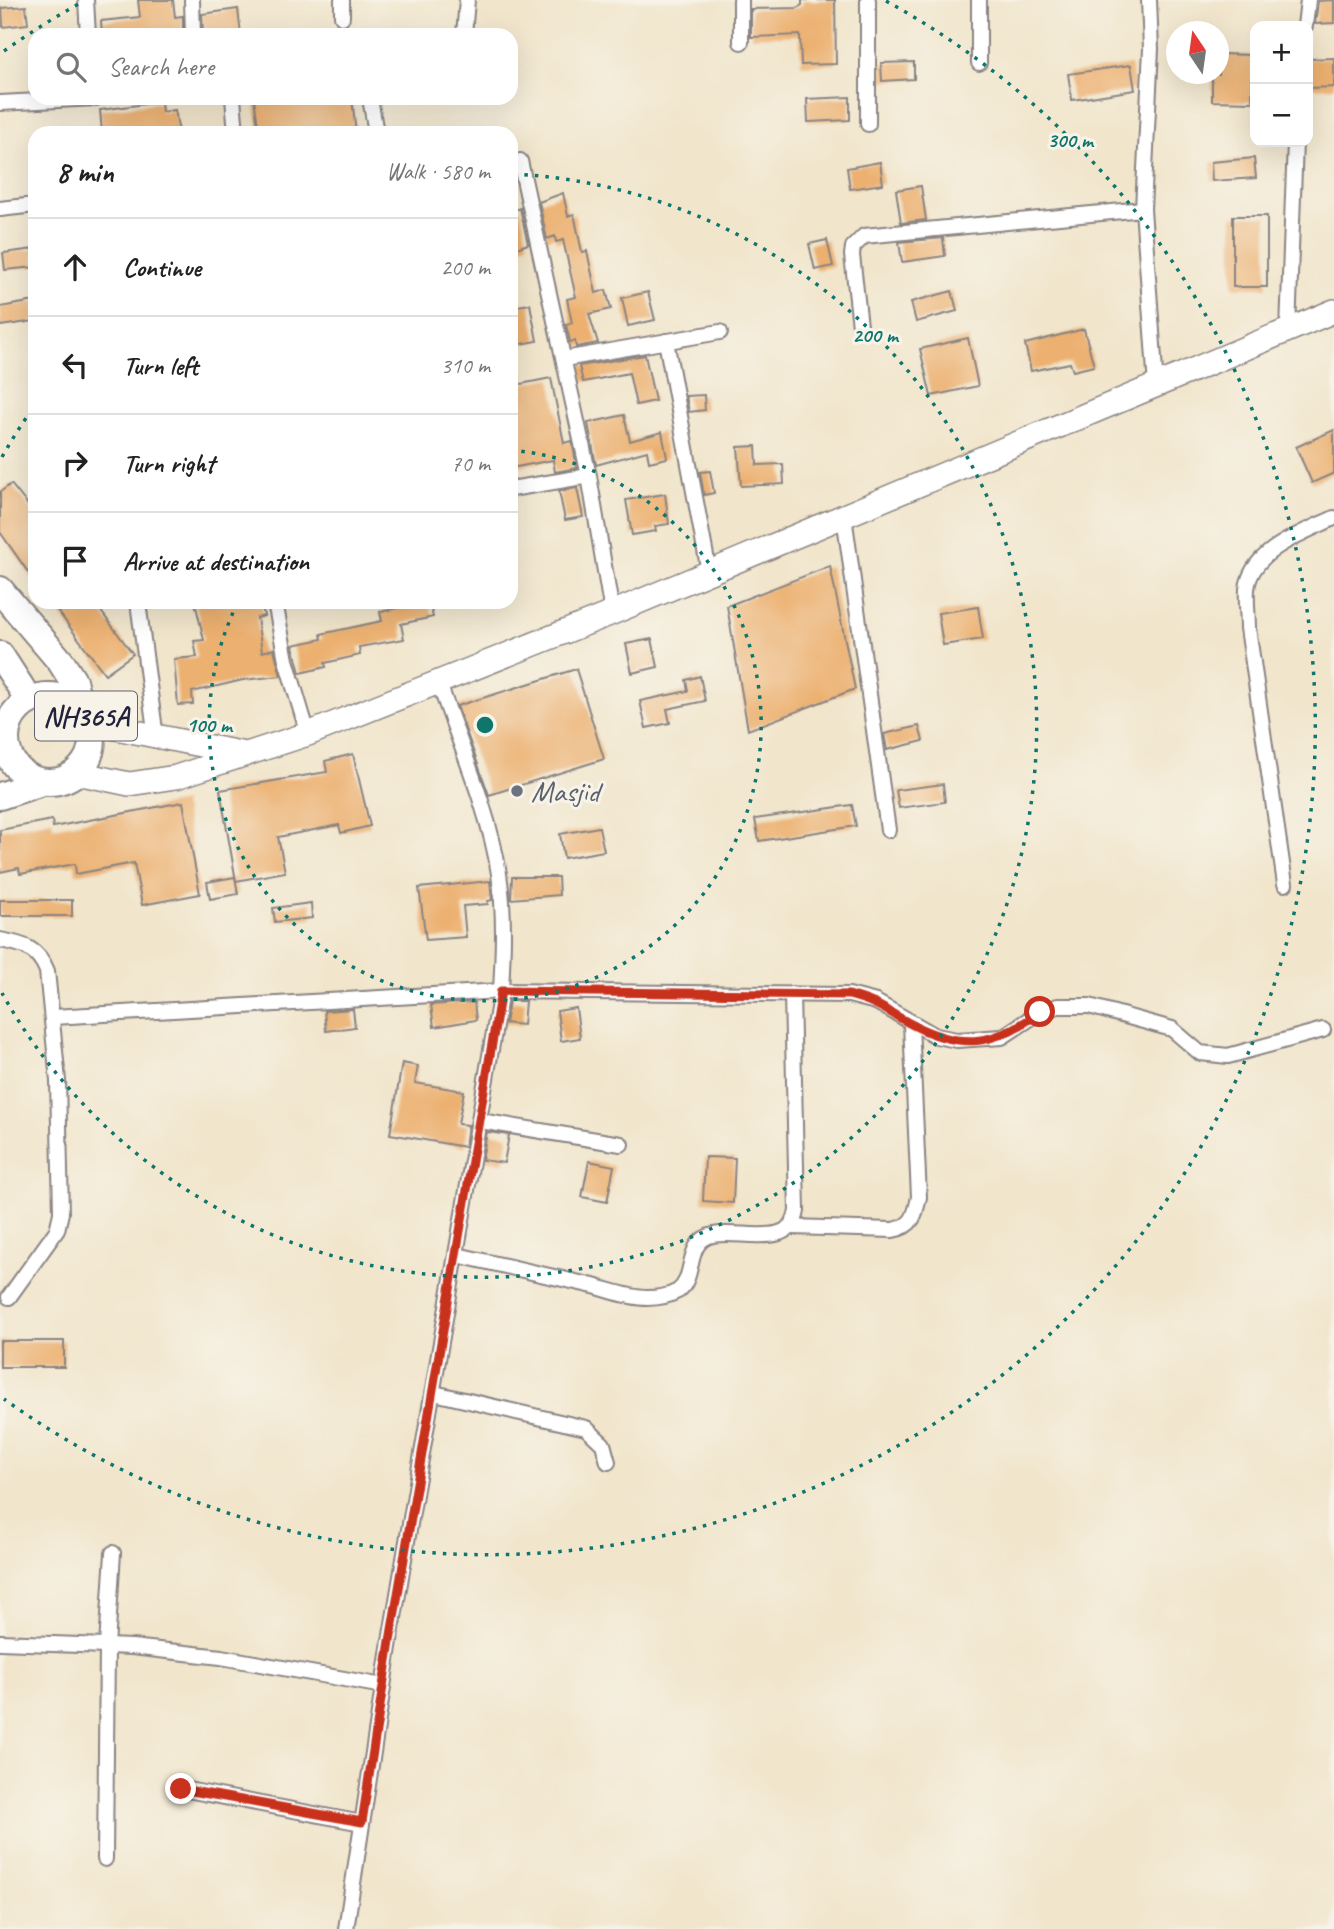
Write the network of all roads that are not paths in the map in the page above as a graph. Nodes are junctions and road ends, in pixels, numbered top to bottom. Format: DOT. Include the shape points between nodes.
graph roads {
  1 [pos="86,0"];
  2 [pos="192,0"];
  3 [pos="342,0"];
  4 [pos="467,0"];
  5 [pos="741,0"];
  6 [pos="868,0"];
  7 [pos="979,0"];
  8 [pos="1149,0"];
  9 [pos="1308,0"];
  10 [pos="342,17"];
  11 [pos="1306,21"];
  12 [pos="88,28"];
  13 [pos="194,28"];
  14 [pos="465,28"];
  15 [pos="741,43"];
  16 [pos="979,63"];
  17 [pos="28,101"];
  18 [pos="0,103"];
  19 [pos="234,105"];
  20 [pos="371,105"];
  21 [pos="868,124"];
  22 [pos="235,126"];
  23 [pos="375,126"];
  24 [pos="1295,147"];
  25 [pos="520,161"];
  26 [pos="28,206"];
  27 [pos="0,208"];
  28 [pos="1143,209"];
  29 [pos="1334,311"];
  30 [pos="860,326"];
  31 [pos="1288,330"];
  32 [pos="720,332"];
  33 [pos="666,341"];
  34 [pos="564,359"];
  35 [pos="1156,386"];
  36 [pos="589,476"];
  37 [pos="518,488"];
  38 [pos="844,516"];
  39 [pos="1334,518"];
  40 [pos="709,572"];
  41 [pos="0,590"];
  42 [pos="139,609"];
  43 [pos="276,609"];
  44 [pos="612,613"];
  45 [pos="0,654"];
  46 [pos="438,680"];
  47 [pos="29,700"];
  48 [pos="85,716"];
  49 [pos="308,734"];
  50 [pos="156,737"];
  51 [pos="3,747"];
  52 [pos="248,755"];
  53 [pos="77,773"];
  54 [pos="42,782"];
  55 [pos="0,796"];
  56 [pos="888,830"];
  57 [pos="1285,884"];
  58 [pos="0,940"];
  59 [pos="501,991"];
  60 [pos="792,994"];
  61 [pos="53,1017"];
  62 [pos="911,1024"];
  63 [pos="1323,1030"];
  64 [pos="480,1121"];
  65 [pos="621,1144"];
  66 [pos="791,1227"];
  67 [pos="457,1255"];
  68 [pos="9,1297"];
  69 [pos="434,1393"];
  70 [pos="608,1462"];
  71 [pos="113,1553"];
  72 [pos="0,1642"];
  73 [pos="107,1646"];
  74 [pos="383,1686"];
  75 [pos="181,1789"];
  76 [pos="362,1822"];
  77 [pos="105,1859"];
  78 [pos="346,1929"];
  1 -- 12 [label="street"];
  2 -- 13 [label="street"];
  3 -- 10 [label="street"];
  4 -- 14 [label="street"];
  5 -- 15 [label="street"];
  6 -- 21 [label="street"];
  7 -- 16 [label="street"];
  8 -- 28 [label="street"];
  9 -- 11 [label="street"];
  17 -- 18 [label="street"];
  19 -- 22 [label="street"];
  20 -- 23 [label="street"];
  24 -- 31 [label="street"];
  25 -- 34 [label="street"];
  26 -- 27 [label="street"];
  28 -- 30 [label="street" via="864,236 852,255"];
  28 -- 35 [label="street"];
  29 -- 31 [label="main road"];
  31 -- 35 [label="main road"];
  32 -- 33 [label="street"];
  33 -- 34 [label="street"];
  33 -- 40 [label="street"];
  34 -- 36 [label="street"];
  35 -- 38 [label="main road"];
  36 -- 37 [label="street"];
  36 -- 44 [label="street"];
  38 -- 40 [label="main road"];
  38 -- 56 [label="street"];
  39 -- 57 [label="street" via="1268,552 1253,570 1247,588 1248,628"];
  40 -- 44 [label="main road"];
  41 -- 48 [label="highway, NH365A" via="61,662"];
  42 -- 50 [label="street"];
  43 -- 49 [label="street"];
  44 -- 46 [label="main road"];
  45 -- 47 [label="highway, NH365A"];
  46 -- 49 [label="main road"];
  46 -- 59 [label="street" via="499,872 504,910"];
  47 -- 48 [label="highway, NH365A" via="47,695 65,698"];
  47 -- 51 [label="highway, NH365A" via="15,712"];
  48 -- 50 [label="main road"];
  48 -- 53 [label="highway, NH365A" via="93,741 89,759"];
  49 -- 52 [label="main road"];
  50 -- 52 [label="main road"];
  51 -- 54 [label="highway, NH365A" via="25,776"];
  52 -- 53 [label="main road" via="176,777 129,784"];
  53 -- 54 [label="highway, NH365A" via="61,782"];
  54 -- 55 [label="highway, NH365A"];
  58 -- 61 [label="street" via="30,947 43,960"];
  59 -- 60 [label="street"];
  59 -- 61 [label="street"];
  59 -- 64 [label="street"];
  60 -- 62 [label="street" via="849,995 876,1002"];
  60 -- 66 [label="street" via="797,1211"];
  61 -- 68 [label="street" via="61,1213 57,1230"];
  62 -- 63 [label="street" via="936,1036 981,1040 1002,1037 1058,1006 1088,1006 1172,1029 1200,1053 1212,1056 1228,1056"];
  62 -- 66 [label="street" via="919,1197 913,1222 893,1230"];
  64 -- 65 [label="street"];
  64 -- 67 [label="street"];
  66 -- 67 [label="street" via="770,1235 714,1234 704,1238 694,1250 683,1284 664,1297 645,1298"];
  67 -- 69 [label="street"];
  69 -- 70 [label="street" via="586,1428 603,1444"];
  69 -- 74 [label="street"];
  71 -- 73 [label="street"];
  72 -- 73 [label="street"];
  73 -- 74 [label="street" via="221,1657"];
  73 -- 77 [label="street"];
  74 -- 76 [label="street"];
  75 -- 76 [label="street"];
  76 -- 78 [label="street"];
}
